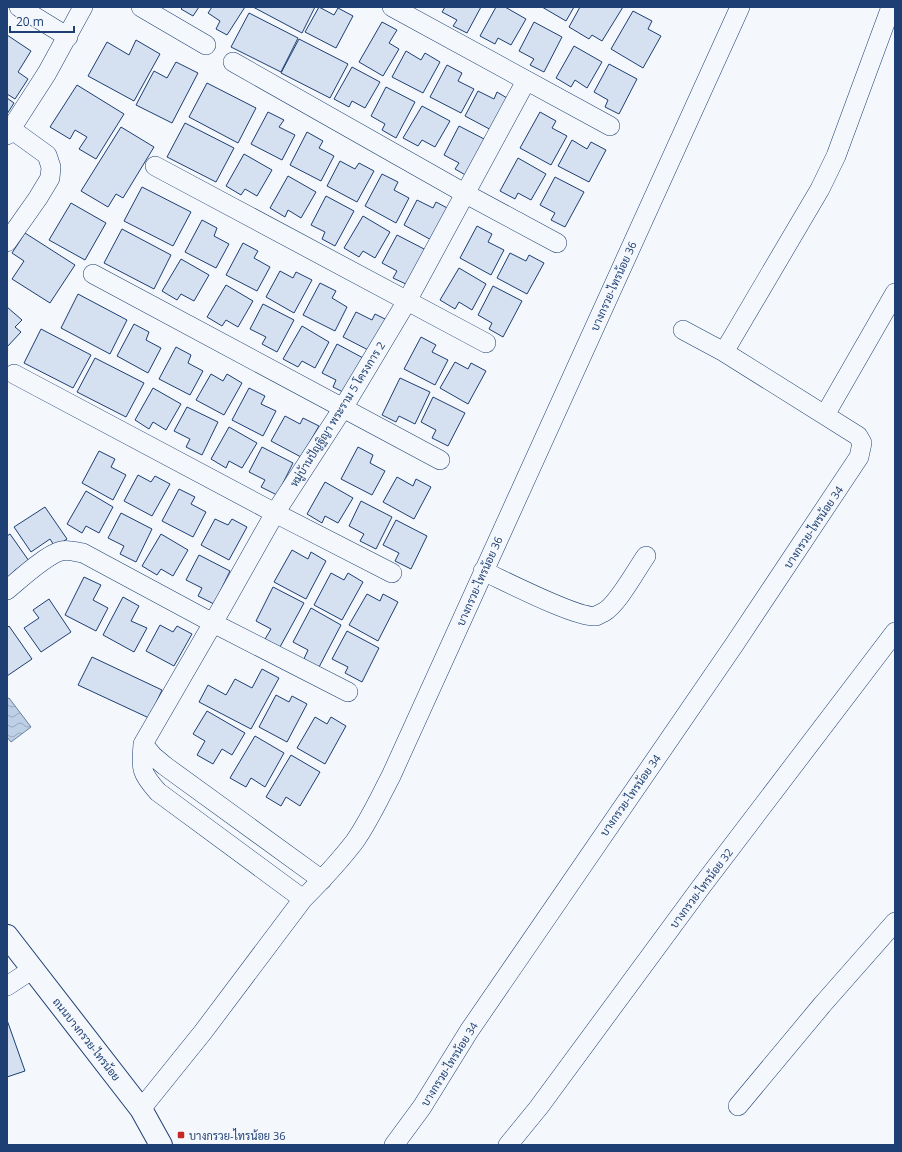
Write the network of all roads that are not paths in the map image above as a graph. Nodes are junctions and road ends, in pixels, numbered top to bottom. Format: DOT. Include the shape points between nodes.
graph roads {
  1 [pos="19,7"];
  2 [pos="83,7"];
  3 [pos="141,7"];
  4 [pos="392,7"];
  5 [pos="740,7"];
  6 [pos="891,7"];
  7 [pos="68,37"];
  8 [pos="206,45"];
  9 [pos="233,62"];
  10 [pos="526,81"];
  11 [pos="610,126"];
  12 [pos="9,132"];
  13 [pos="155,166"];
  14 [pos="466,194"];
  15 [pos="7,242"];
  16 [pos="557,243"];
  17 [pos="93,274"];
  18 [pos="895,293"];
  19 [pos="407,301"];
  20 [pos="683,330"];
  21 [pos="486,343"];
  22 [pos="724,352"];
  23 [pos="14,374"];
  24 [pos="343,408"];
  25 [pos="825,415"];
  26 [pos="440,460"];
  27 [pos="275,513"];
  28 [pos="646,556"];
  29 [pos="483,571"];
  30 [pos="392,572"];
  31 [pos="7,590"];
  32 [pos="214,623"];
  33 [pos="895,632"];
  34 [pos="348,692"];
  35 [pos="143,744"];
  36 [pos="322,880"];
  37 [pos="303,899"];
  38 [pos="895,922"];
  39 [pos="7,936"];
  40 [pos="33,969"];
  41 [pos="7,986"];
  42 [pos="738,1106"];
  43 [pos="141,1110"];
  44 [pos="161,1145"];
  45 [pos="394,1145"];
  46 [pos="508,1145"];
  1 -- 7 [label="street"];
  2 -- 7 [label="street"];
  3 -- 8 [label="street"];
  4 -- 10 [label="street"];
  5 -- 29 [label="street, บางกรวย-ไทรน้อย 36"];
  6 -- 22 [label="street" via="836,156 820,189"];
  7 -- 12 [label="street"];
  9 -- 14 [label="street"];
  10 -- 11 [label="street"];
  10 -- 14 [label="street, หมู่บ้านปัญฐิญา พระราม 5 โครงการ 2"];
  12 -- 15 [label="street" via="46,155 51,167 50,178"];
  13 -- 19 [label="street"];
  14 -- 16 [label="street"];
  14 -- 19 [label="street, หมู่บ้านปัญฐิญา พระราม 5 โครงการ 2"];
  17 -- 24 [label="street"];
  18 -- 25 [label="street"];
  19 -- 21 [label="street"];
  19 -- 24 [label="street, หมู่บ้านปัญฐิญา พระราม 5 โครงการ 2"];
  20 -- 22 [label="street"];
  22 -- 25 [label="street"];
  23 -- 27 [label="street"];
  24 -- 26 [label="street"];
  24 -- 27 [label="street, หมู่บ้านปัญฐิญา พระราม 5 โครงการ 2"];
  25 -- 45 [label="street, บางกรวย-ไทรน้อย 34" via="858,436 862,443 859,458"];
  27 -- 30 [label="street"];
  27 -- 32 [label="street, หมู่บ้านปัญฐิญา พระราม 5 โครงการ 2"];
  28 -- 29 [label="street" via="615,601 606,611 596,616 563,607"];
  29 -- 36 [label="street, บางกรวย-ไทรน้อย 36" via="391,776 355,840"];
  31 -- 32 [label="street" via="46,559 61,551 72,551 96,559"];
  32 -- 34 [label="street"];
  32 -- 35 [label="street, หมู่บ้านปัญฐิญา พระราม 5 โครงการ 2"];
  33 -- 46 [label="street, บางกรวย-ไทรน้อย 32"];
  35 -- 36 [label="street" via="166,766"];
  35 -- 37 [label="street" via="141,764 146,779 158,792"];
  36 -- 37 [label="street, บางกรวย-ไทรน้อย 36"];
  37 -- 43 [label="street, บางกรวย-ไทรน้อย 36"];
  38 -- 42 [label="street"];
  39 -- 40 [label="main road, ถนนบางกรวย-ไทรน้อย"];
  40 -- 41 [label="street"];
  40 -- 43 [label="main road, ถนนบางกรวย-ไทรน้อย"];
  43 -- 44 [label="main road, ถนนบางกรวย-ไทรน้อย"];
}
